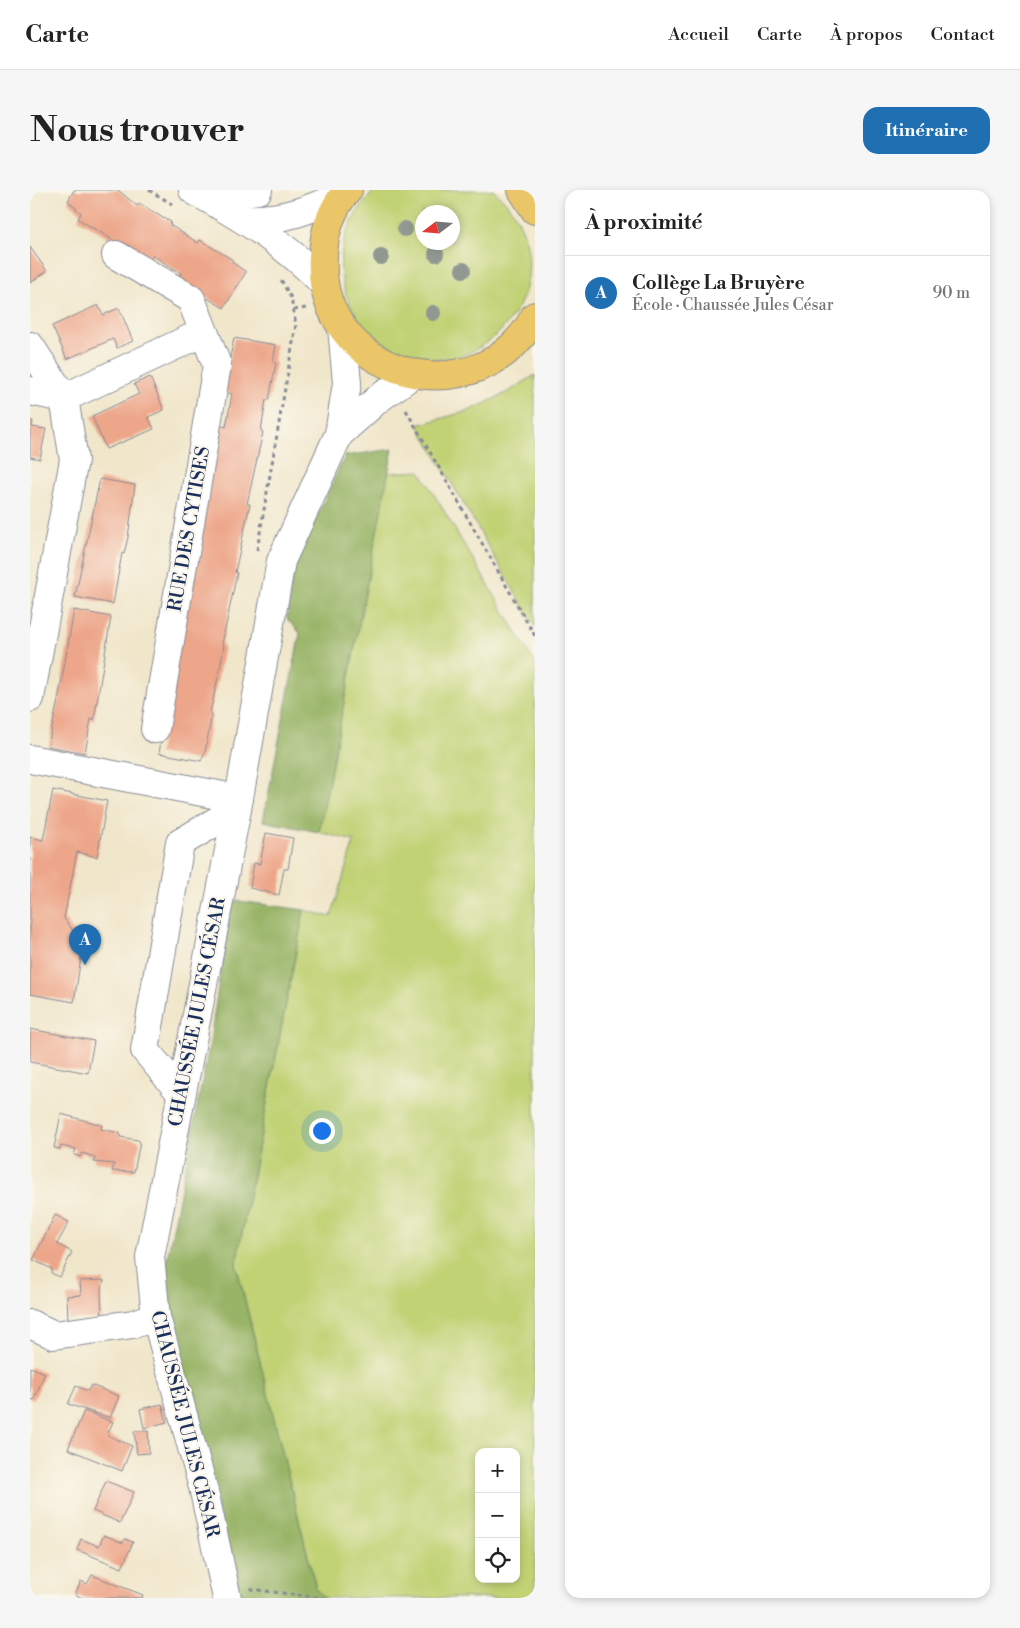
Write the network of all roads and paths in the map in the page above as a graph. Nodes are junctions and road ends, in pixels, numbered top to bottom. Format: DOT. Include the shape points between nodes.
graph roads {
  1 [pos="149,190"];
  2 [pos="258,190"];
  3 [pos="522,190"];
  4 [pos="347,192"];
  5 [pos="187,195"];
  6 [pos="535,210"];
  7 [pos="245,219"];
  8 [pos="116,255"];
  9 [pos="275,271"];
  10 [pos="324,284"];
  11 [pos="294,310"];
  12 [pos="532,324"];
  13 [pos="342,326"];
  14 [pos="204,332"];
  15 [pos="30,346"];
  16 [pos="413,374"];
  17 [pos="30,391"];
  18 [pos="64,398"];
  19 [pos="405,407"];
  20 [pos="339,434"];
  21 [pos="38,599"];
  22 [pos="535,636"];
  23 [pos="30,698"];
  24 [pos="155,729"];
  25 [pos="30,759"];
  26 [pos="238,804"];
  27 [pos="180,1092"];
  28 [pos="156,1317"];
  29 [pos="30,1324"];
  30 [pos="226,1592"];
  31 [pos="322,1598"];
  1 -- 5 [label="path"];
  2 -- 5 [label="street"];
  3 -- 6 [label="main road"];
  4 -- 7 [label="street" via="292,215"];
  4 -- 10 [label="main road" via="333,213 325,236"];
  5 -- 7 [label="street"];
  7 -- 10 [label="street" via="299,259"];
  8 -- 14 [label="street, RUE DES CYTISES" via="191,299"];
  9 -- 11 [label="path"];
  10 -- 13 [label="main road"];
  12 -- 16 [label="main road" via="506,351 482,366 455,374"];
  13 -- 16 [label="main road" via="373,357"];
  13 -- 20 [label="street, CHAUSSÉE JULES CÉSAR" via="347,383"];
  14 -- 18 [label="street"];
  14 -- 24 [label="street, RUE DES CYTISES" via="217,365"];
  15 -- 18 [label="street"];
  16 -- 20 [label="street, CHAUSSÉE JULES CÉSAR" via="378,399"];
  17 -- 18 [label="street"];
  18 -- 21 [label="street" via="74,460"];
  19 -- 22 [label="path"];
  20 -- 26 [label="street, CHAUSSÉE JULES CÉSAR" via="281,561"];
  21 -- 23 [label="street"];
  25 -- 26 [label="street"];
  26 -- 27 [label="street, CHAUSSÉE JULES CÉSAR"];
  26 -- 27 [label="street" via="180,842 145,1050"];
  27 -- 28 [label="street, CHAUSSÉE JULES CÉSAR" via="150,1257"];
  28 -- 29 [label="street" via="133,1324 54,1335"];
  28 -- 30 [label="street, CHAUSSÉE JULES CÉSAR" via="204,1491"];
  30 -- 31 [label="path"];
}
